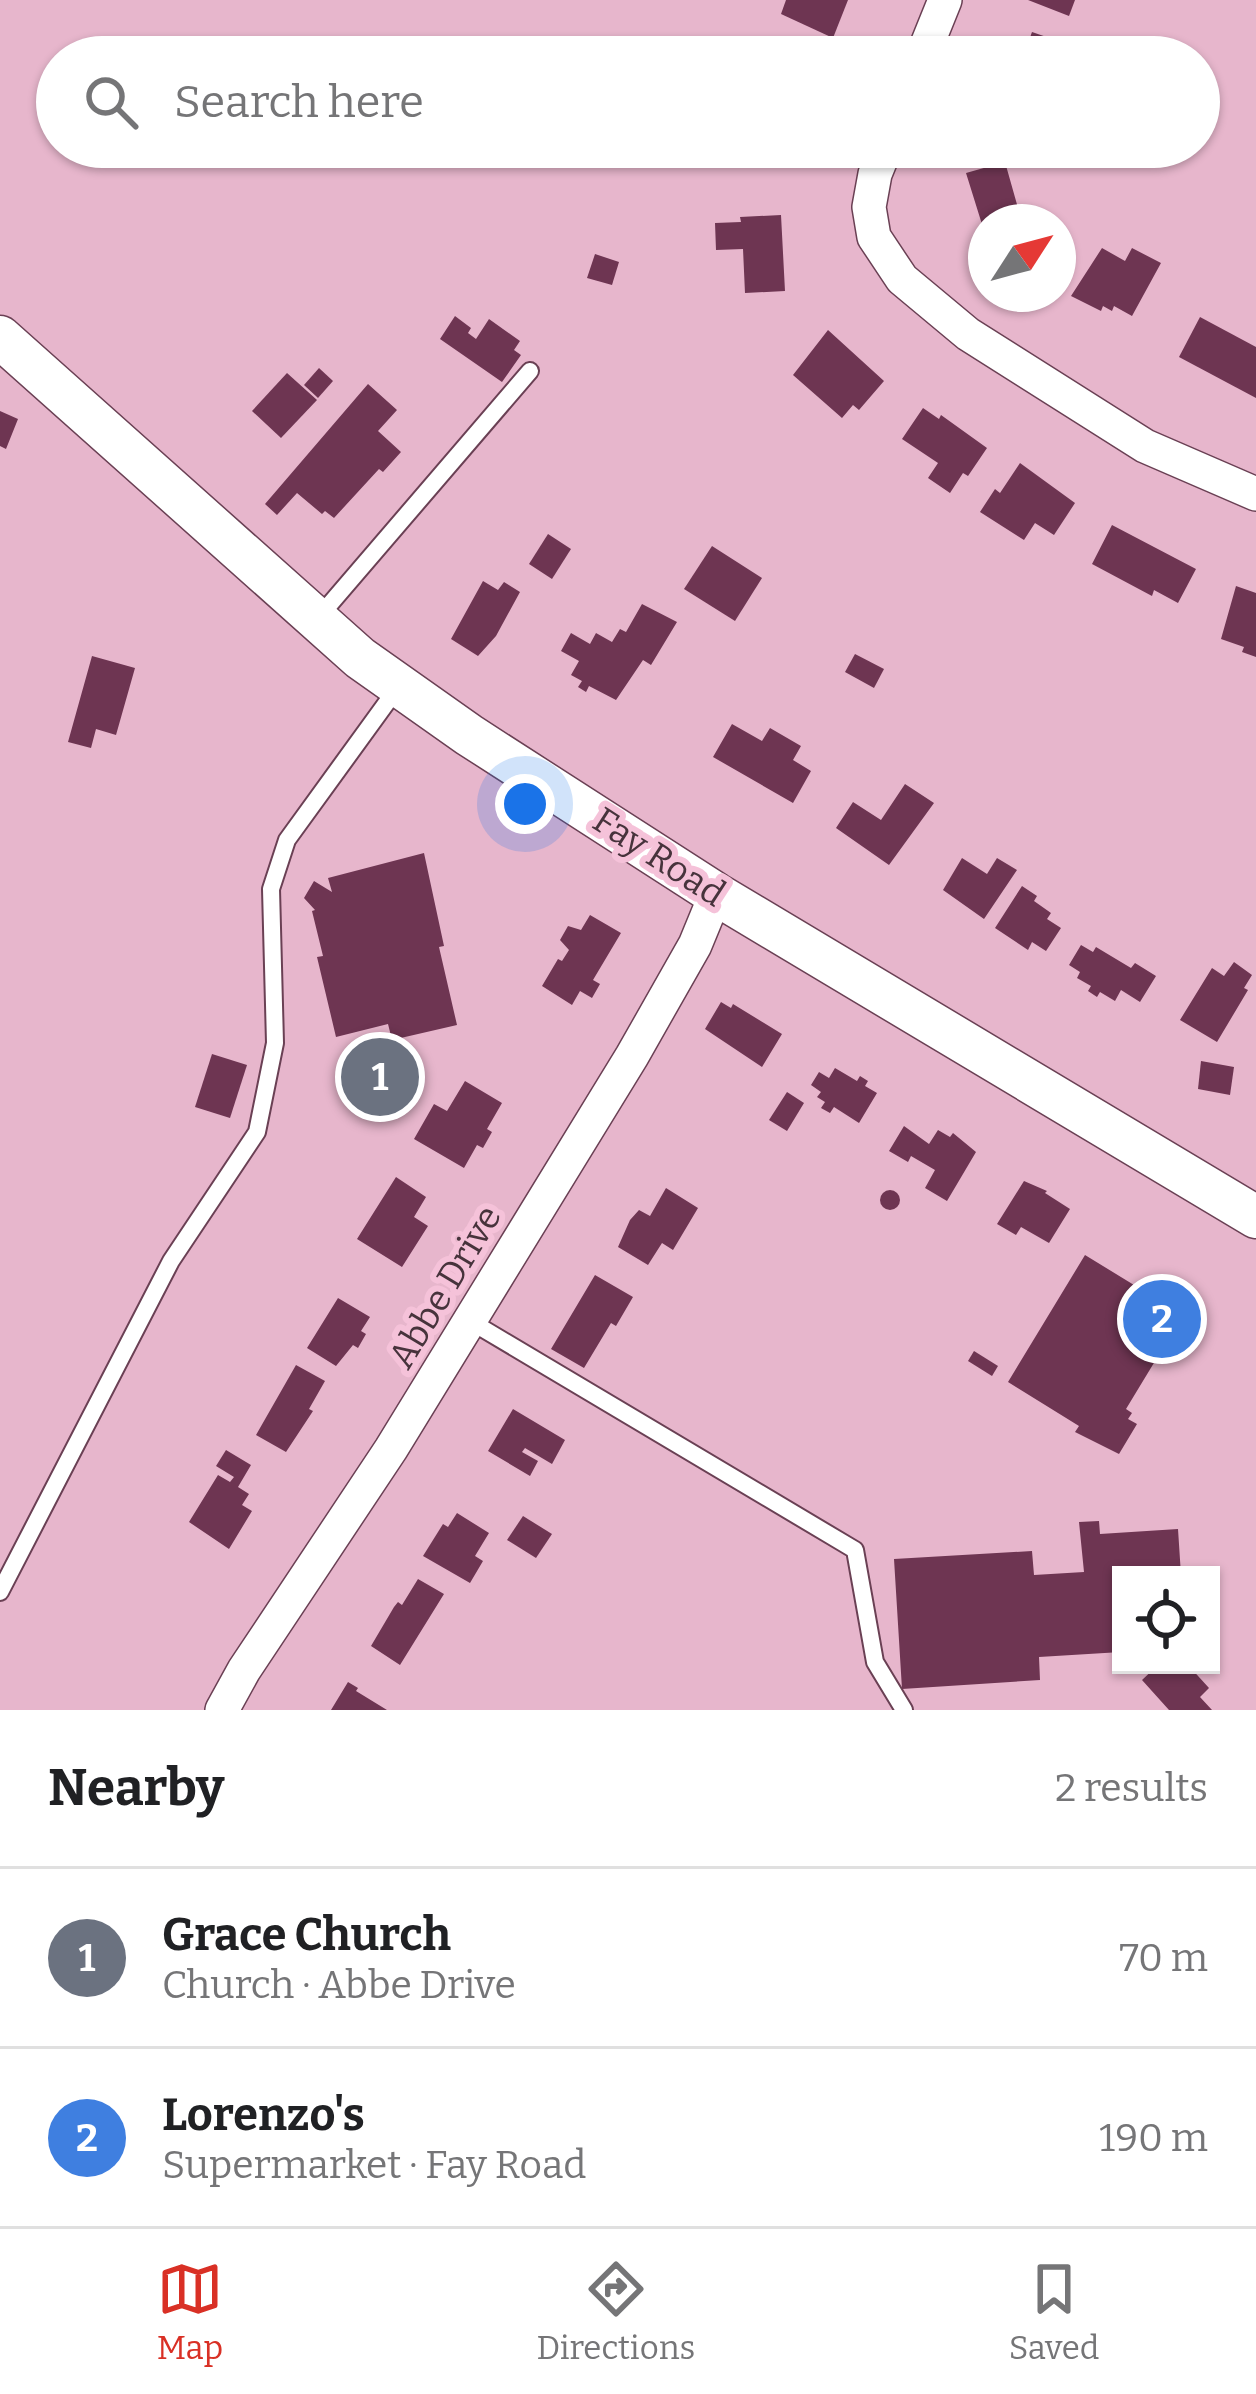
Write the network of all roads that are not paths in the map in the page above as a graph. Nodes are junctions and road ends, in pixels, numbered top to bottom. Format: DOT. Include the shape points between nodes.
graph roads {
  1 [pos="945,0"];
  2 [pos="930,36"];
  3 [pos="877,168"];
  4 [pos="0,337"];
  5 [pos="530,371"];
  6 [pos="1256,494"];
  7 [pos="317,619"];
  8 [pos="399,685"];
  9 [pos="716,894"];
  10 [pos="1256,1217"];
  11 [pos="470,1321"];
  12 [pos="0,1592"];
  13 [pos="223,1710"];
  14 [pos="904,1710"];
  1 -- 2 [label="street"];
  3 -- 6 [label="street" via="869,206 874,238 902,279 968,334 1145,446"];
  4 -- 7 [label="street, Fay Road"];
  5 -- 7 [label="lane"];
  7 -- 8 [label="street, Fay Road"];
  8 -- 9 [label="street, Fay Road"];
  8 -- 12 [label="lane" via="287,839 271,889 275,1043 257,1132 171,1261"];
  9 -- 10 [label="street, Fay Road"];
  9 -- 11 [label="street, Abbe Drive" via="632,1056"];
  11 -- 13 [label="street, Abbe Drive"];
  11 -- 14 [label="lane" via="855,1550 875,1662"];
}
